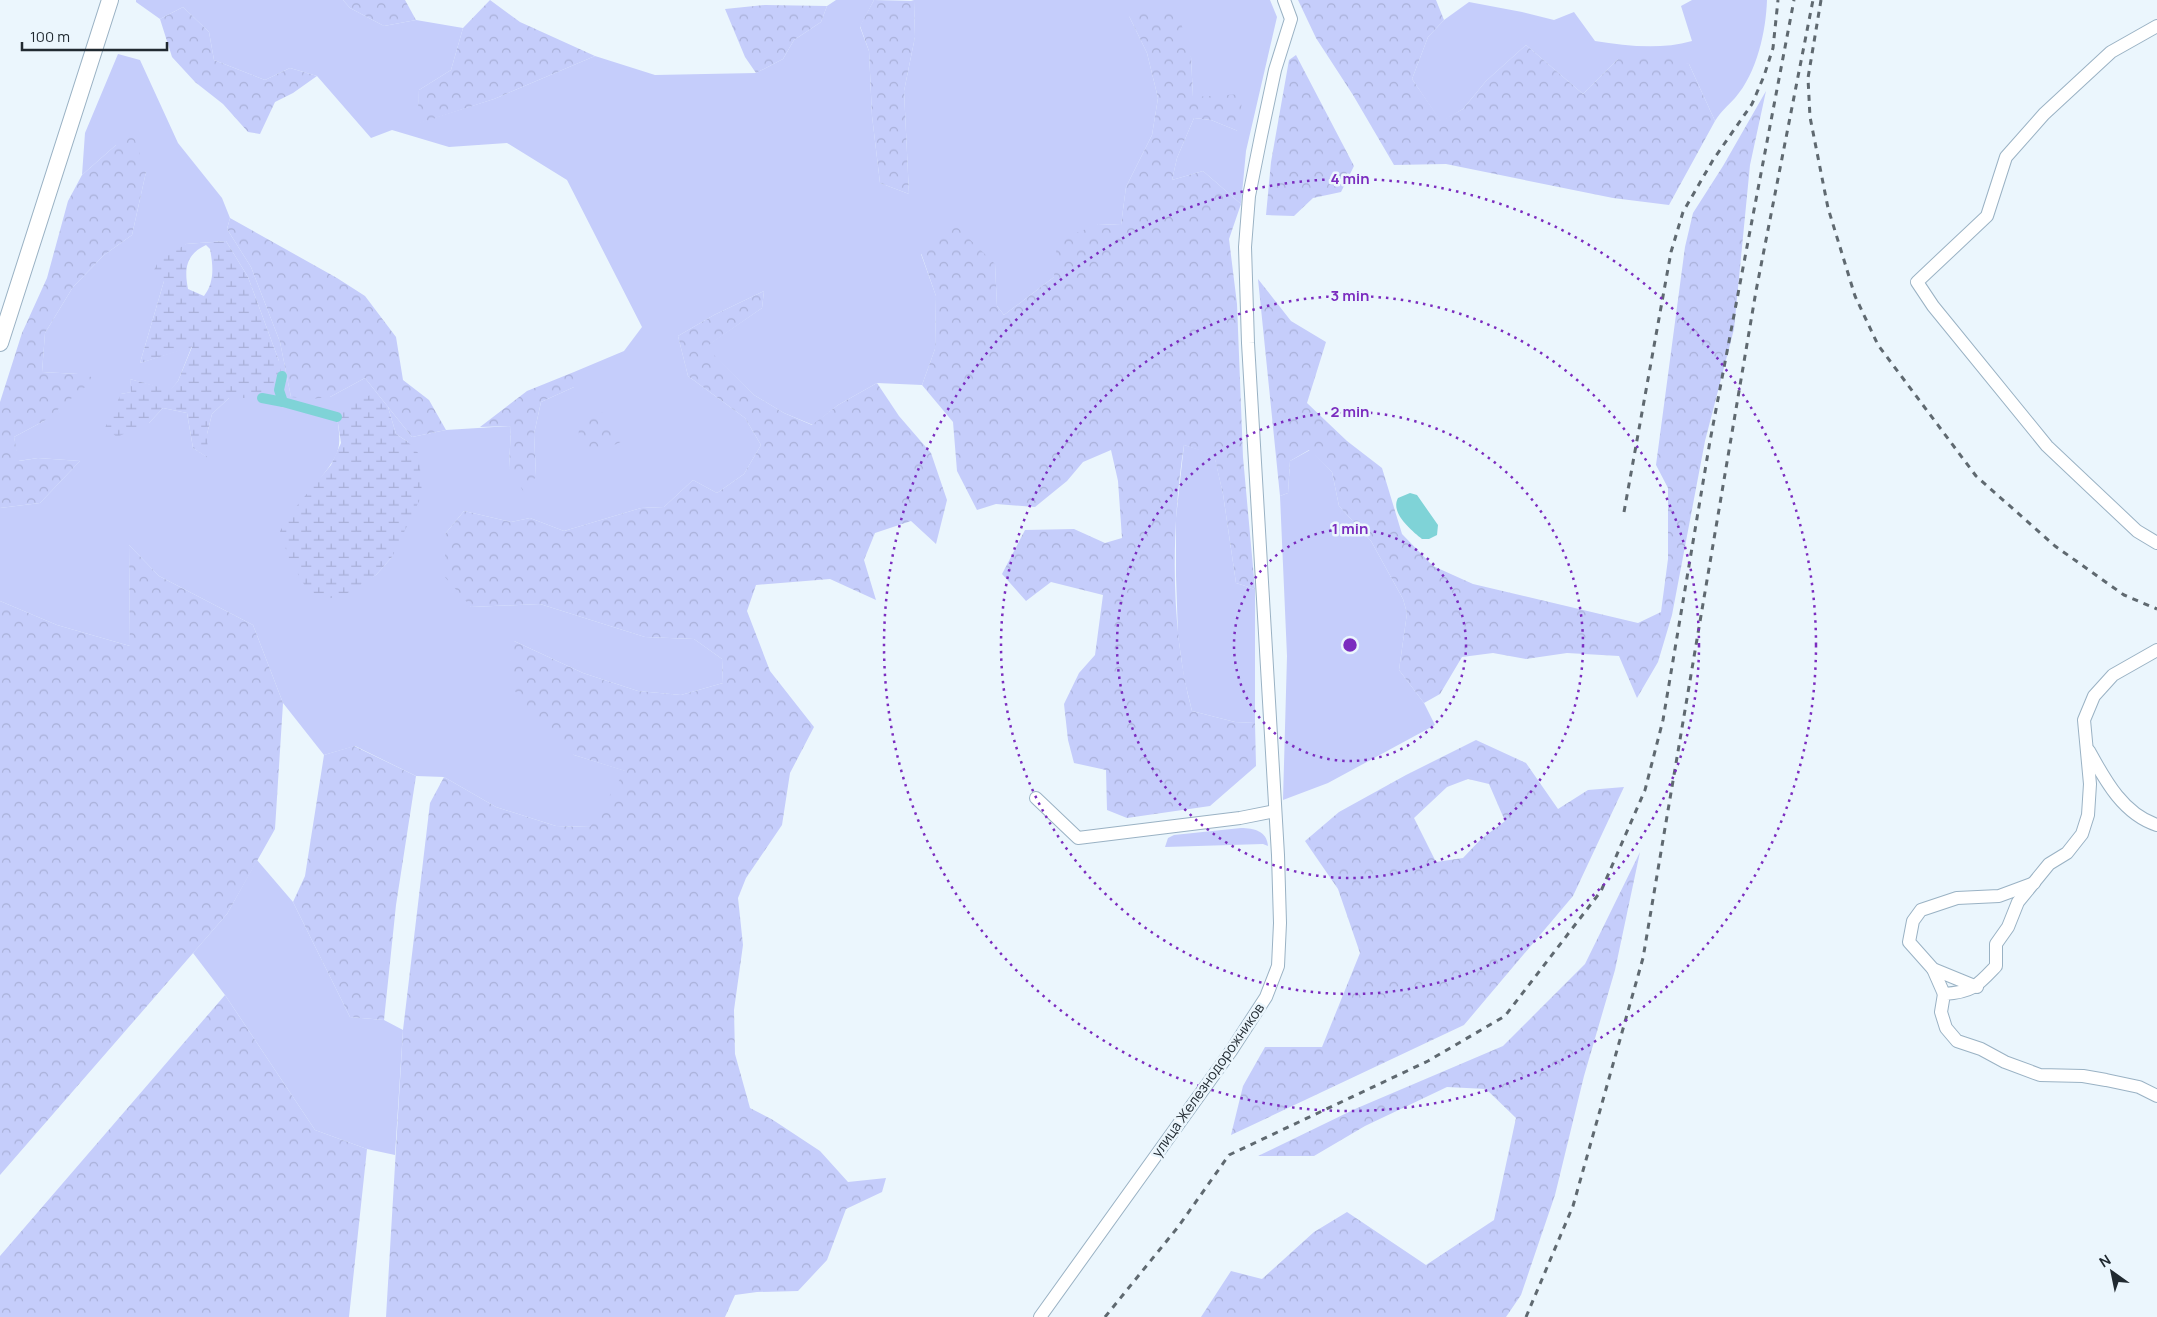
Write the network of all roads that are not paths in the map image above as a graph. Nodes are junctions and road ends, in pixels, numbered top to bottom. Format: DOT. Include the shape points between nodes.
graph roads {
  1 [pos="110,0"];
  2 [pos="1284,0"];
  3 [pos="2157,26"];
  4 [pos="0,343"];
  5 [pos="2157,543"];
  6 [pos="2157,650"];
  7 [pos="2084,742"];
  8 [pos="1036,798"];
  9 [pos="1275,811"];
  10 [pos="2157,825"];
  11 [pos="2036,883"];
  12 [pos="1933,968"];
  13 [pos="1977,987"];
  14 [pos="1944,994"];
  15 [pos="2157,1096"];
  16 [pos="1040,1317"];
  1 -- 4 [label="main road"];
  2 -- 9 [label="street, улица Железнодорожников" via="1291,19 1275,70 1259,144 1249,196 1245,247"];
  3 -- 5 [label="street" via="2110,52 2044,114 2006,157 1987,216 1917,282 2047,446 2137,531"];
  6 -- 7 [label="street" via="2113,675 2094,696 2084,720"];
  7 -- 10 [label="street" via="2114,795 2147,822"];
  7 -- 11 [label="street" via="2090,784 2088,815 2082,834 2067,853 2049,864"];
  8 -- 9 [label="street" via="1078,838"];
  9 -- 16 [label="street, улица Железнодорожников" via="1280,923 1278,966 1266,997"];
  11 -- 12 [label="street" via="1999,896 1956,898 1921,910 1913,921 1909,942"];
  11 -- 13 [label="street" via="2018,902 2008,927 1996,944 1996,966"];
  12 -- 13 [label="street"];
  12 -- 14 [label="street"];
  13 -- 14 [label="street"];
  14 -- 15 [label="street" via="1941,1012 1946,1028 1957,1041 2040,1075 2106,1080 2140,1087"];
}
